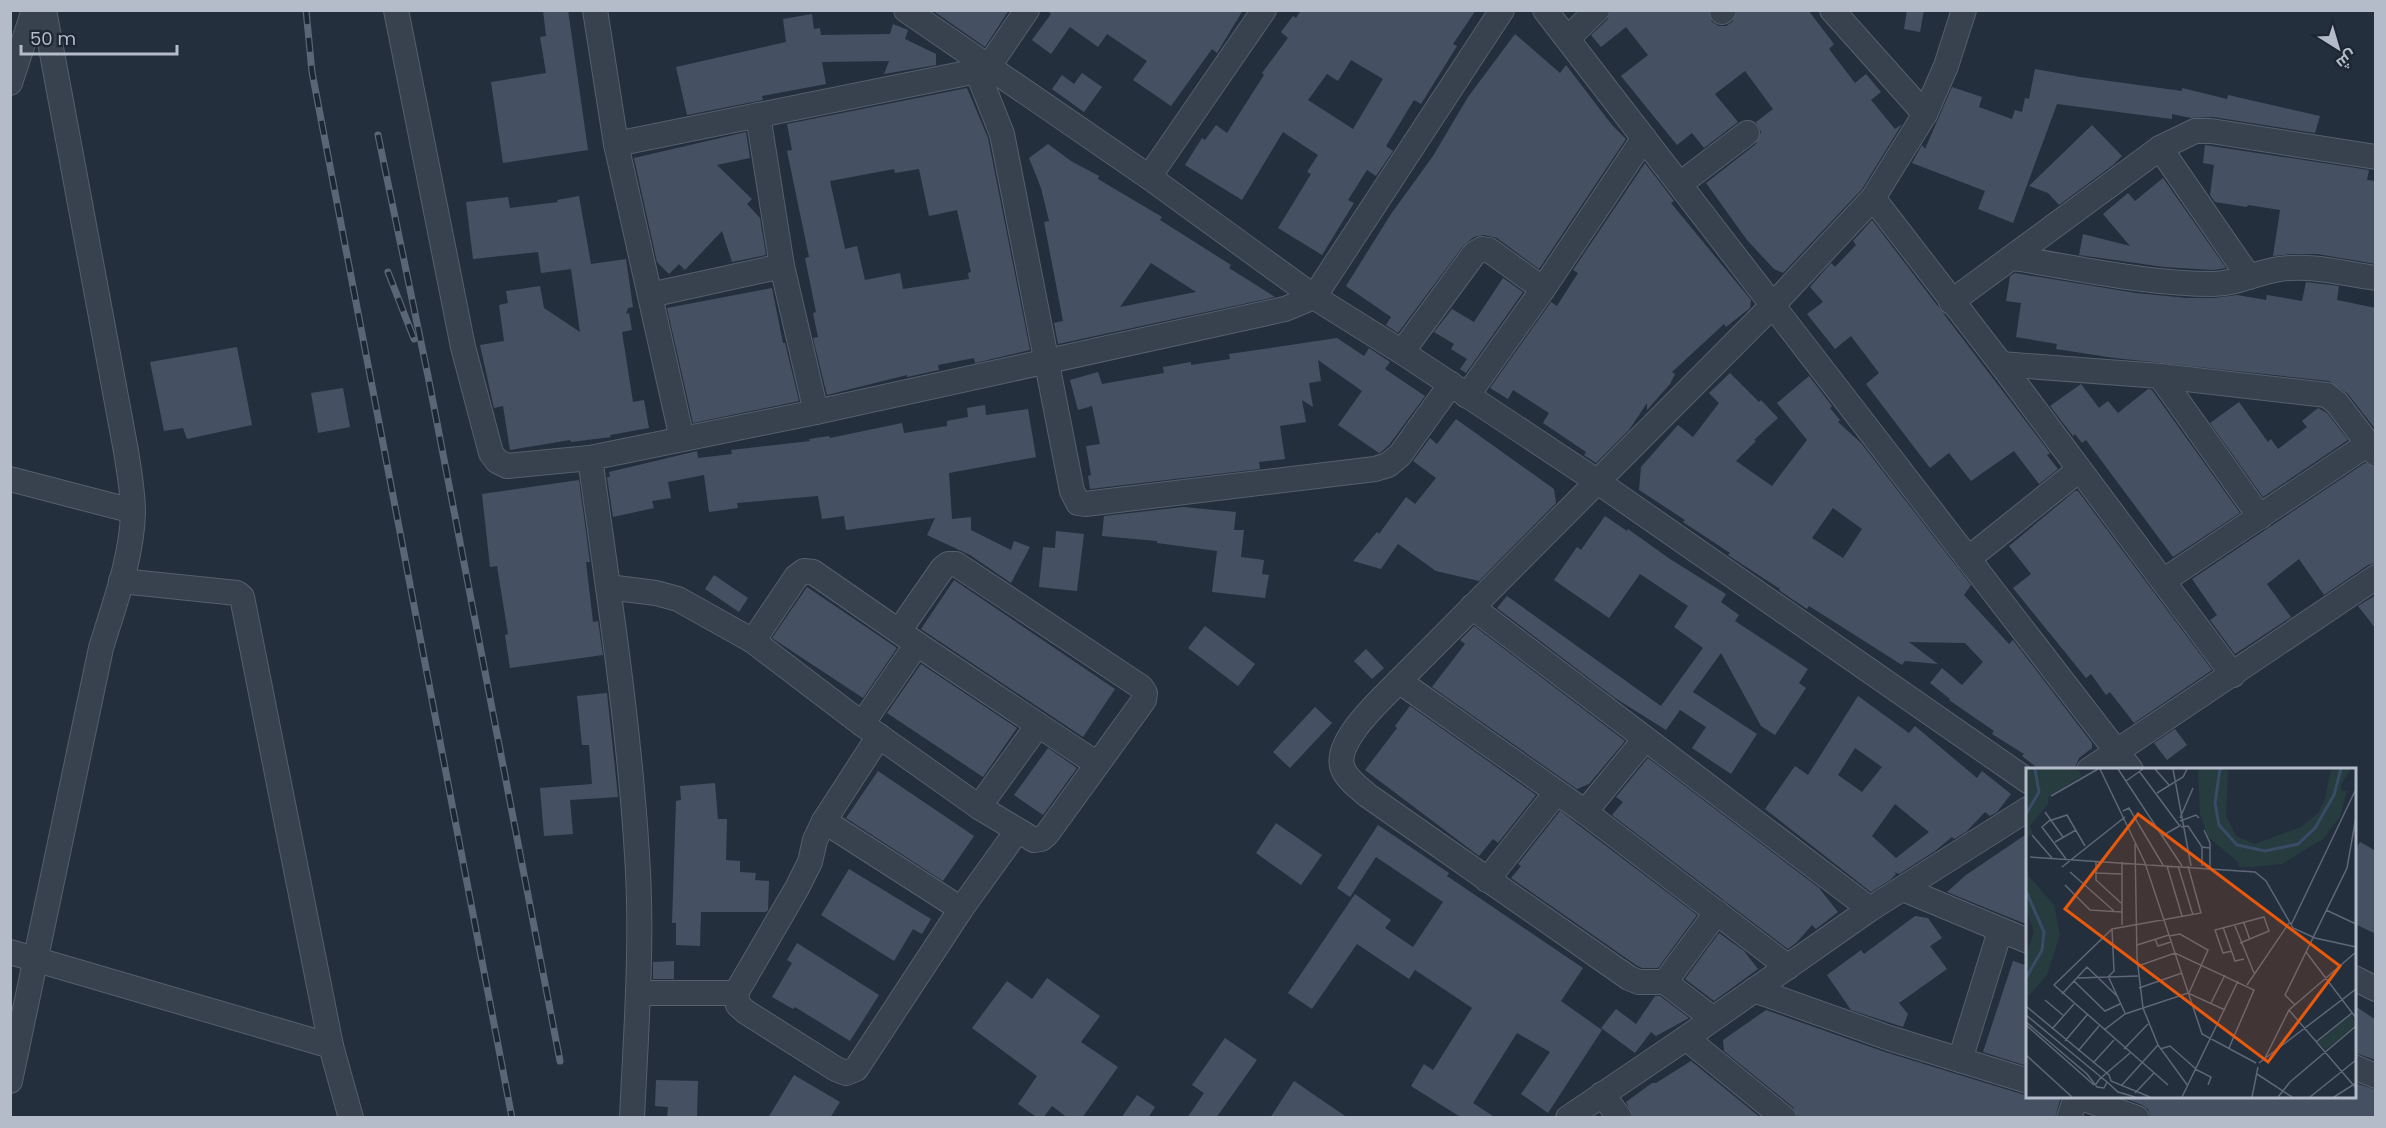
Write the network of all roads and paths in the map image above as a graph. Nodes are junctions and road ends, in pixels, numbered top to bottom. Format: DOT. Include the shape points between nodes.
graph roads {
  1 [pos="34,10"];
  2 [pos="44,10"];
  3 [pos="396,10"];
  4 [pos="595,10"];
  5 [pos="906,10"];
  6 [pos="1027,10"];
  7 [pos="1264,10"];
  8 [pos="1502,10"];
  9 [pos="1545,10"];
  10 [pos="1598,10"];
  11 [pos="1832,10"];
  12 [pos="1964,10"];
  13 [pos="1568,38"];
  14 [pos="983,69"];
  15 [pos="10,83"];
  16 [pos="1925,114"];
  17 [pos="758,115"];
  18 [pos="1747,133"];
  19 [pos="1644,138"];
  20 [pos="616,144"];
  21 [pos="2160,148"];
  22 [pos="2376,157"];
  23 [pos="1149,177"];
  24 [pos="1680,184"];
  25 [pos="1873,198"];
  26 [pos="2013,258"];
  27 [pos="782,266"];
  28 [pos="2249,277"];
  29 [pos="2376,278"];
  30 [pos="1543,289"];
  31 [pos="650,295"];
  32 [pos="1314,297"];
  33 [pos="1951,302"];
  34 [pos="1772,306"];
  35 [pos="1402,352"];
  36 [pos="1047,361"];
  37 [pos="2001,364"];
  38 [pos="2160,375"];
  39 [pos="1459,390"];
  40 [pos="816,412"];
  41 [pos="682,439"];
  42 [pos="2372,449"];
  43 [pos="590,458"];
  44 [pos="2079,470"];
  45 [pos="10,478"];
  46 [pos="1598,482"];
  47 [pos="133,511"];
  48 [pos="2260,516"];
  49 [pos="1968,559"];
  50 [pos="2376,577"];
  51 [pos="121,581"];
  52 [pos="2163,581"];
  53 [pos="608,587"];
  54 [pos="1472,607"];
  55 [pos="908,638"];
  56 [pos="753,641"];
  57 [pos="2233,675"];
  58 [pos="1399,681"];
  59 [pos="1038,725"];
  60 [pos="870,730"];
  61 [pos="1645,739"];
  62 [pos="2124,761"];
  63 [pos="1097,764"];
  64 [pos="2097,768"];
  65 [pos="2026,780"];
  66 [pos="1556,793"];
  67 [pos="979,807"];
  68 [pos="2026,810"];
  69 [pos="1585,812"];
  70 [pos="824,821"];
  71 [pos="1017,831"];
  72 [pos="1487,880"];
  73 [pos="1903,889"];
  74 [pos="961,909"];
  75 [pos="1870,909"];
  76 [pos="1717,912"];
  77 [pos="2000,931"];
  78 [pos="2026,940"];
  79 [pos="10,952"];
  80 [pos="37,960"];
  81 [pos="1788,967"];
  82 [pos="2356,979"];
  83 [pos="1665,982"];
  84 [pos="2376,989"];
  85 [pos="1754,990"];
  86 [pos="638,993"];
  87 [pos="736,993"];
  88 [pos="1712,1018"];
  89 [pos="1686,1038"];
  90 [pos="331,1046"];
  91 [pos="1960,1060"];
  92 [pos="2356,1067"];
  93 [pos="2376,1076"];
  94 [pos="2026,1080"];
  95 [pos="10,1081"];
  96 [pos="1602,1094"];
  97 [pos="2075,1098"];
  98 [pos="2082,1098"];
  99 [pos="351,1118"];
  100 [pos="632,1118"];
  101 [pos="1568,1118"];
  102 [pos="1620,1118"];
  103 [pos="1784,1118"];
  104 [pos="2069,1118"];
  105 [pos="2138,1118"];
  1 -- 15 [label="street"];
  2 -- 47 [label="street" via="126,451"];
  3 -- 43 [label="street" via="463,347 491,453 507,466"];
  4 -- 20 [label="street"];
  5 -- 14 [label="street"];
  6 -- 14 [label="street"];
  7 -- 23 [label="street"];
  8 -- 32 [label="street"];
  9 -- 13 [label="street"];
  10 -- 13 [label="street"];
  11 -- 16 [label="street"];
  12 -- 16 [label="street"];
  13 -- 19 [label="street"];
  14 -- 17 [label="street"];
  14 -- 23 [label="street"];
  14 -- 36 [label="street" via="1002,134"];
  16 -- 25 [label="street"];
  17 -- 20 [label="street"];
  17 -- 27 [label="street"];
  18 -- 24 [label="street"];
  19 -- 24 [label="street"];
  19 -- 30 [label="street"];
  20 -- 31 [label="street"];
  21 -- 22 [label="street" via="2195,131 2211,131"];
  21 -- 26 [label="street"];
  21 -- 28 [label="street"];
  23 -- 32 [label="street"];
  24 -- 34 [label="street"];
  25 -- 33 [label="street"];
  25 -- 34 [label="street"];
  26 -- 28 [label="street" via="2142,279 2203,284 2230,283"];
  26 -- 33 [label="street"];
  27 -- 31 [label="street"];
  27 -- 40 [label="street"];
  28 -- 29 [label="street" via="2279,268 2301,268"];
  30 -- 35 [label="street" via="1489,250 1482,249 1474,254"];
  30 -- 39 [label="street"];
  31 -- 41 [label="street"];
  32 -- 35 [label="street"];
  32 -- 36 [label="street" via="1285,309"];
  33 -- 37 [label="street"];
  34 -- 46 [label="street"];
  34 -- 49 [label="street"];
  35 -- 39 [label="street"];
  36 -- 39 [label="street" via="1071,491 1078,503 1085,504 1388,465"];
  36 -- 40 [label="street"];
  37 -- 38 [label="street"];
  37 -- 44 [label="street"];
  38 -- 42 [label="street" via="2327,395"];
  38 -- 48 [label="street"];
  39 -- 46 [label="street"];
  40 -- 41 [label="street"];
  41 -- 43 [label="street"];
  42 -- 48 [label="street"];
  43 -- 53 [label="street"];
  44 -- 49 [label="street"];
  44 -- 52 [label="street"];
  45 -- 47 [label="street"];
  46 -- 54 [label="street"];
  46 -- 65 [label="street"];
  47 -- 51 [label="street"];
  48 -- 52 [label="street"];
  49 -- 62 [label="street"];
  50 -- 57 [label="street"];
  51 -- 80 [label="street" via="101,648"];
  51 -- 90 [label="street" via="237,593 242,597"];
  52 -- 57 [label="street"];
  53 -- 56 [label="street" via="678,599"];
  53 -- 86 [label="street" via="638,856"];
  54 -- 58 [label="street"];
  54 -- 61 [label="street"];
  55 -- 56 [label="street" via="813,572 804,571"];
  55 -- 59 [label="street"];
  55 -- 60 [label="street"];
  55 -- 63 [label="street" via="942,569 956,564 1131,680 1145,693 1144,700"];
  56 -- 60 [label="street"];
  57 -- 62 [label="street"];
  58 -- 66 [label="street"];
  58 -- 72 [label="street" via="1355,729 1345,747 1342,766 1366,795"];
  59 -- 63 [label="street"];
  59 -- 67 [label="street"];
  60 -- 67 [label="street"];
  60 -- 70 [label="street"];
  61 -- 69 [label="street"];
  61 -- 75 [label="street"];
  62 -- 64 [label="street"];
  63 -- 71 [label="street" via="1041,839 1034,840"];
  66 -- 69 [label="street"];
  66 -- 72 [label="street"];
  67 -- 71 [label="street"];
  68 -- 73 [label="street"];
  69 -- 76 [label="street"];
  70 -- 74 [label="street"];
  70 -- 87 [label="street" via="797,888"];
  71 -- 74 [label="street"];
  72 -- 83 [label="street" via="1629,978"];
  73 -- 75 [label="street"];
  73 -- 77 [label="street"];
  74 -- 87 [label="street" via="864,1059 846,1073 746,1012 738,1005"];
  75 -- 81 [label="street"];
  76 -- 81 [label="street"];
  76 -- 83 [label="street"];
  77 -- 78 [label="street"];
  77 -- 91 [label="street"];
  79 -- 80 [label="street"];
  80 -- 90 [label="street"];
  80 -- 95 [label="street"];
  81 -- 85 [label="street"];
  82 -- 84 [label="street"];
  83 -- 88 [label="street"];
  85 -- 88 [label="street"];
  85 -- 91 [label="street"];
  86 -- 87 [label="street"];
  86 -- 100 [label="street"];
  88 -- 89 [label="street"];
  89 -- 96 [label="street"];
  89 -- 103 [label="street"];
  90 -- 99 [label="street"];
  91 -- 94 [label="street"];
  92 -- 93 [label="street"];
  96 -- 101 [label="street"];
  96 -- 102 [label="street"];
  97 -- 104 [label="street"];
  98 -- 105 [label="street"];
}
